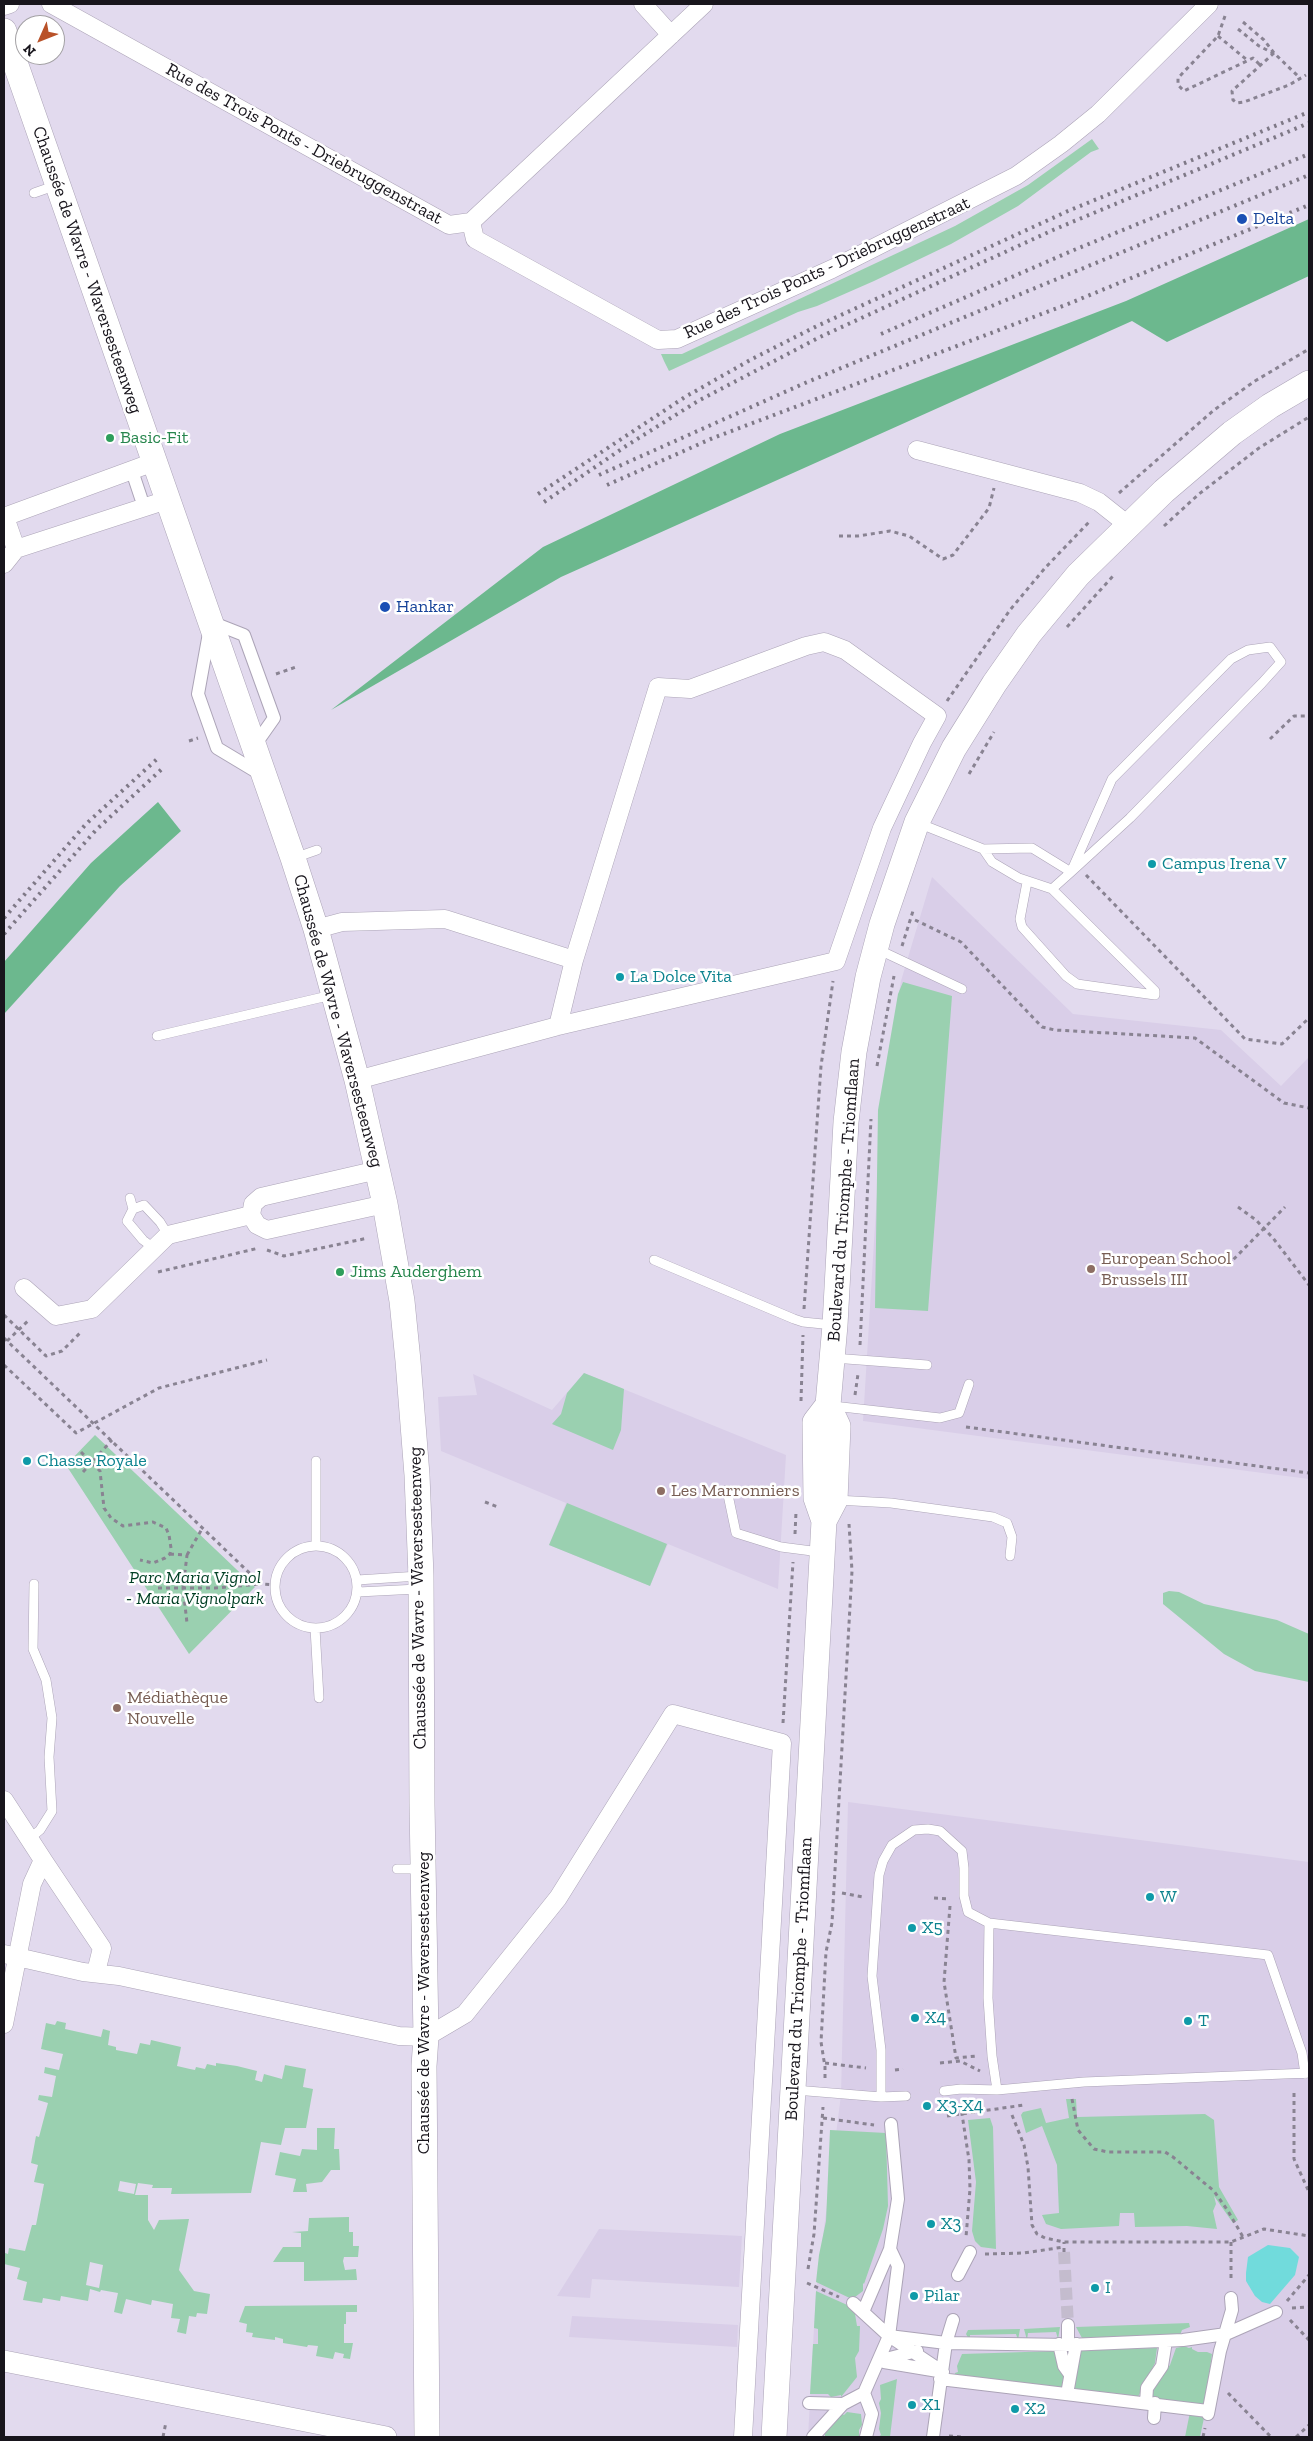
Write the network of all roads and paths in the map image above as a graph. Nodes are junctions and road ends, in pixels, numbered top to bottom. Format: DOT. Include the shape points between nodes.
graph roads {
  1 [pos="10,4"];
  2 [pos="51,4"];
  3 [pos="643,4"];
  4 [pos="704,4"];
  5 [pos="1209,4"];
  6 [pos="4,6"];
  7 [pos="1243,22"];
  8 [pos="1238,29"];
  9 [pos="4,31"];
  10 [pos="671,35"];
  11 [pos="1274,53"];
  12 [pos="1247,60"];
  13 [pos="1261,66"];
  14 [pos="1306,75"];
  15 [pos="1300,78"];
  16 [pos="57,185"];
  17 [pos="34,192"];
  18 [pos="472,222"];
  19 [pos="1309,349"];
  20 [pos="1309,383"];
  21 [pos="1309,417"];
  22 [pos="917,450"];
  23 [pos="154,462"];
  24 [pos="134,477"];
  25 [pos="995,488"];
  26 [pos="141,498"];
  27 [pos="168,500"];
  28 [pos="1105,506"];
  29 [pos="4,517"];
  30 [pos="1128,525"];
  31 [pos="1163,527"];
  32 [pos="839,536"];
  33 [pos="16,548"];
  34 [pos="4,564"];
  35 [pos="1118,570"];
  36 [pos="211,622"];
  37 [pos="1063,632"];
  38 [pos="937,716"];
  39 [pos="1309,716"];
  40 [pos="998,724"];
  41 [pos="1270,739"];
  42 [pos="266,777"];
  43 [pos="964,782"];
  44 [pos="917,822"];
  45 [pos="983,849"];
  46 [pos="317,850"];
  47 [pos="293,858"];
  48 [pos="1074,869"];
  49 [pos="1027,882"];
  50 [pos="1052,889"];
  51 [pos="914,906"];
  52 [pos="915,920"];
  53 [pos="316,929"];
  54 [pos="875,948"];
  55 [pos="899,959"];
  56 [pos="574,960"];
  57 [pos="835,968"];
  58 [pos="962,989"];
  59 [pos="334,995"];
  60 [pos="1309,1018"];
  61 [pos="558,1026"];
  62 [pos="157,1036"];
  63 [pos="876,1073"];
  64 [pos="357,1080"];
  65 [pos="1309,1108"];
  66 [pos="872,1110"];
  67 [pos="378,1170"];
  68 [pos="130,1198"];
  69 [pos="385,1204"];
  70 [pos="1238,1207"];
  71 [pos="1285,1207"];
  72 [pos="133,1209"];
  73 [pos="251,1215"];
  74 [pos="168,1235"];
  75 [pos="368,1238"];
  76 [pos="155,1249"];
  77 [pos="654,1260"];
  78 [pos="1228,1265"];
  79 [pos="154,1274"];
  80 [pos="1309,1285"];
  81 [pos="24,1288"];
  82 [pos="44,1305"];
  83 [pos="4,1315"];
  84 [pos="803,1322"];
  85 [pos="89,1325"];
  86 [pos="835,1325"];
  87 [pos="19,1329"];
  88 [pos="5,1340"];
  89 [pos="832,1358"];
  90 [pos="267,1360"];
  91 [pos="859,1360"];
  92 [pos="4,1365"];
  93 [pos="927,1366"];
  94 [pos="969,1384"];
  95 [pos="801,1402"];
  96 [pos="828,1405"];
  97 [pos="854,1410"];
  98 [pos="925,1416"];
  99 [pos="94,1423"];
  100 [pos="112,1440"];
  101 [pos="81,1452"];
  102 [pos="316,1460"];
  103 [pos="92,1462"];
  104 [pos="82,1472"];
  105 [pos="1309,1473"];
  106 [pos="727,1490"];
  107 [pos="485,1502"];
  108 [pos="824,1506"];
  109 [pos="498,1508"];
  110 [pos="203,1528"];
  111 [pos="316,1545"];
  112 [pos="794,1549"];
  113 [pos="823,1552"];
  114 [pos="170,1554"];
  115 [pos="187,1555"];
  116 [pos="1010,1556"];
  117 [pos="140,1560"];
  118 [pos="357,1580"];
  119 [pos="421,1583"];
  120 [pos="34,1584"];
  121 [pos="261,1584"];
  122 [pos="274,1585"];
  123 [pos="158,1588"];
  124 [pos="183,1588"];
  125 [pos="358,1592"];
  126 [pos="187,1622"];
  127 [pos="315,1628"];
  128 [pos="319,1698"];
  129 [pos="782,1743"];
  130 [pos="4,1800"];
  131 [pos="29,1839"];
  132 [pos="43,1860"];
  133 [pos="397,1869"];
  134 [pos="423,1869"];
  135 [pos="842,1893"];
  136 [pos="934,1898"];
  137 [pos="879,1900"];
  138 [pos="989,1923"];
  139 [pos="11,1956"];
  140 [pos="96,1972"];
  141 [pos="4,2024"];
  142 [pos="426,2037"];
  143 [pos="977,2056"];
  144 [pos="956,2059"];
  145 [pos="940,2064"];
  146 [pos="958,2067"];
  147 [pos="903,2069"];
  148 [pos="883,2071"];
  149 [pos="1307,2074"];
  150 [pos="792,2090"];
  151 [pos="997,2090"];
  152 [pos="944,2091"];
  153 [pos="1294,2093"];
  154 [pos="906,2096"];
  155 [pos="881,2097"];
  156 [pos="1072,2099"];
  157 [pos="964,2104"];
  158 [pos="1012,2115"];
  159 [pos="891,2124"];
  160 [pos="1309,2192"];
  161 [pos="1309,2236"];
  162 [pos="1243,2238"];
  163 [pos="1064,2242"];
  164 [pos="1230,2242"];
  165 [pos="1064,2247"];
  166 [pos="890,2249"];
  167 [pos="970,2252"];
  168 [pos="1064,2252"];
  169 [pos="958,2275"];
  170 [pos="1309,2275"];
  171 [pos="808,2283"];
  172 [pos="807,2292"];
  173 [pos="1231,2298"];
  174 [pos="852,2303"];
  175 [pos="1278,2311"];
  176 [pos="863,2312"];
  177 [pos="953,2320"];
  178 [pos="1068,2325"];
  179 [pos="1226,2334"];
  180 [pos="889,2336"];
  181 [pos="1309,2340"];
  182 [pos="1166,2341"];
  183 [pos="946,2343"];
  184 [pos="1068,2345"];
  185 [pos="913,2352"];
  186 [pos="4,2361"];
  187 [pos="878,2361"];
  188 [pos="942,2376"];
  189 [pos="1214,2379"];
  190 [pos="864,2393"];
  191 [pos="1067,2394"];
  192 [pos="809,2403"];
  193 [pos="1150,2403"];
  194 [pos="843,2404"];
  195 [pos="1154,2418"];
  196 [pos="166,2422"];
  197 [pos="1309,2425"];
  198 [pos="163,2437"];
  199 [pos="386,2437"];
  200 [pos="427,2437"];
  201 [pos="743,2437"];
  202 [pos="774,2437"];
  203 [pos="813,2437"];
  204 [pos="866,2437"];
  205 [pos="933,2437"];
  206 [pos="1271,2437"];
  207 [pos="1296,2437"];
  1 -- 6 [label="street"];
  2 -- 18 [label="street, Rue des Trois Ponts - Driebruggenstraat" via="449,225"];
  3 -- 10 [label="street"];
  4 -- 10 [label="street"];
  5 -- 18 [label="street, Rue des Trois Ponts - Driebruggenstraat" via="1098,114 1016,176 832,269 677,339 658,340 475,240"];
  7 -- 11 [label="path"];
  8 -- 11 [label="path"];
  9 -- 16 [label="main road, Chaussée de Wavre - Waversesteenweg"];
  10 -- 18 [label="street"];
  11 -- 13 [label="path"];
  11 -- 15 [label="path"];
  12 -- 12 [label="path" via="1218,36 1178,78 1178,86 1184,91"];
  12 -- 13 [label="path" via="1253,58"];
  13 -- 15 [label="path" via="1232,91 1233,100 1244,102"];
  14 -- 15 [label="path"];
  16 -- 17 [label="lane"];
  16 -- 23 [label="main road, Chaussée de Wavre - Waversesteenweg"];
  19 -- 28 [label="path" via="1214,410"];
  20 -- 30 [label="main road, Boulevard du Triomphe - Triomflaan" via="1232,433"];
  21 -- 31 [label="path" via="1260,448 1199,494"];
  22 -- 28 [label="street" via="1062,487"];
  23 -- 27 [label="main road, Chaussée de Wavre - Waversesteenweg"];
  23 -- 29 [label="street"];
  24 -- 26 [label="street"];
  25 -- 32 [label="path" via="989,508 953,555 943,559 909,536 890,531"];
  27 -- 33 [label="street"];
  27 -- 36 [label="main road, Chaussée de Wavre - Waversesteenweg"];
  28 -- 30 [label="street"];
  28 -- 38 [label="path" via="1010,610"];
  29 -- 33 [label="street"];
  30 -- 44 [label="main road, Boulevard du Triomphe - Triomflaan" via="1078,575 1029,634 954,748"];
  33 -- 34 [label="street"];
  35 -- 37 [label="path"];
  36 -- 42 [label="main road, Chaussée de Wavre - Waversesteenweg"];
  36 -- 42 [label="street, Chaussée de Wavre - Waversesteenweg" via="198,694 217,748"];
  38 -- 56 [label="street" via="845,650 824,642 690,689 658,687"];
  38 -- 57 [label="street" via="882,828"];
  39 -- 41 [label="path" via="1294,716"];
  40 -- 43 [label="path"];
  42 -- 47 [label="main road, Chaussée de Wavre - Waversesteenweg"];
  44 -- 45 [label="lane"];
  44 -- 54 [label="main road, Boulevard du Triomphe - Triomflaan"];
  45 -- 48 [label="lane" via="1032,848"];
  45 -- 49 [label="lane" via="992,862"];
  46 -- 47 [label="lane"];
  47 -- 53 [label="main road, Chaussée de Wavre - Waversesteenweg"];
  48 -- 48 [label="lane" via="1130,818 1281,662 1270,647 1248,650 1232,660 1112,779"];
  48 -- 50 [label="lane"];
  48 -- 60 [label="path" via="1245,1039 1282,1044"];
  49 -- 50 [label="lane"];
  49 -- 50 [label="lane" via="1020,919 1022,927 1066,976 1077,984 1155,995 1155,991"];
  51 -- 55 [label="path"];
  52 -- 65 [label="path" via="961,942 1042,1027 1195,1038 1284,1103"];
  53 -- 56 [label="street" via="342,922 445,919"];
  53 -- 59 [label="main road, Chaussée de Wavre - Waversesteenweg"];
  54 -- 55 [label="lane"];
  54 -- 86 [label="main road, Boulevard du Triomphe - Triomflaan" via="854,1052 846,1122"];
  55 -- 58 [label="lane"];
  55 -- 63 [label="path"];
  56 -- 61 [label="street"];
  57 -- 61 [label="street"];
  57 -- 84 [label="path" via="821,1066"];
  59 -- 62 [label="lane"];
  59 -- 64 [label="main road, Chaussée de Wavre - Waversesteenweg"];
  61 -- 64 [label="street"];
  64 -- 67 [label="main road, Chaussée de Wavre - Waversesteenweg"];
  66 -- 91 [label="path"];
  67 -- 69 [label="main road, Chaussée de Wavre - Waversesteenweg"];
  67 -- 73 [label="street" via="261,1196 253,1204"];
  68 -- 72 [label="lane"];
  69 -- 73 [label="street" via="267,1230 256,1225"];
  69 -- 119 [label="main road, Chaussée de Wavre - Waversesteenweg" via="402,1301 408,1361 417,1466"];
  70 -- 80 [label="path" via="1273,1238"];
  71 -- 78 [label="path, bridge"];
  72 -- 74 [label="lane" via="144,1205"];
  72 -- 76 [label="lane" via="127,1220"];
  73 -- 74 [label="street"];
  74 -- 76 [label="street"];
  75 -- 79 [label="path" via="284,1256 262,1247"];
  76 -- 82 [label="street" via="92,1309 56,1316"];
  77 -- 84 [label="lane"];
  81 -- 82 [label="street"];
  82 -- 87 [label="path"];
  83 -- 87 [label="path"];
  84 -- 86 [label="lane"];
  84 -- 95 [label="path"];
  85 -- 87 [label="path" via="62,1351 46,1356"];
  86 -- 89 [label="main road, Boulevard du Triomphe - Triomflaan"];
  87 -- 88 [label="path"];
  88 -- 99 [label="path"];
  89 -- 91 [label="lane"];
  89 -- 96 [label="main road, Boulevard du Triomphe - Triomflaan"];
  90 -- 99 [label="path" via="159,1388"];
  91 -- 93 [label="lane"];
  91 -- 97 [label="path"];
  92 -- 99 [label="path" via="76,1433"];
  94 -- 98 [label="lane" via="959,1413 940,1418"];
  96 -- 97 [label="lane"];
  96 -- 108 [label="main road, Boulevard du Triomphe - Triomflaan" via="838,1426"];
  97 -- 98 [label="lane"];
  98 -- 105 [label="path" via="937,1422"];
  99 -- 100 [label="path"];
  100 -- 103 [label="path"];
  100 -- 110 [label="path"];
  101 -- 103 [label="path"];
  102 -- 111 [label="lane"];
  103 -- 104 [label="path"];
  103 -- 114 [label="path" via="100,1471 104,1508 111,1518 123,1526 153,1522 166,1528 172,1541"];
  106 -- 112 [label="lane" via="736,1533 780,1548"];
  107 -- 109 [label="path"];
  108 -- 112 [label="path"];
  108 -- 113 [label="main road, Boulevard du Triomphe - Triomflaan"];
  108 -- 116 [label="lane" via="891,1503 993,1517 1007,1523 1012,1537"];
  108 -- 148 [label="path" via="849,1546 852,1571 832,1923 826,1952 821,2042 825,2063"];
  110 -- 115 [label="path"];
  110 -- 121 [label="path"];
  111 -- 118 [label="lane" via="328,1546 347,1559"];
  111 -- 122 [label="lane" via="292,1552 283,1561"];
  112 -- 113 [label="lane"];
  112 -- 129 [label="path"];
  113 -- 150 [label="main road, Boulevard du Triomphe - Triomflaan"];
  114 -- 115 [label="path"];
  114 -- 117 [label="path" via="153,1563"];
  115 -- 124 [label="path"];
  118 -- 119 [label="lane"];
  118 -- 125 [label="lane"];
  119 -- 125 [label="lane"];
  119 -- 134 [label="main road, Chaussée de Wavre - Waversesteenweg"];
  120 -- 131 [label="lane" via="33,1649 46,1680 52,1718 49,1758 52,1811 40,1830"];
  121 -- 122 [label="path"];
  121 -- 124 [label="path"];
  122 -- 127 [label="lane" via="276,1598 286,1615 302,1626"];
  123 -- 124 [label="path"];
  124 -- 126 [label="path"];
  125 -- 127 [label="lane" via="354,1604 343,1618 327,1627"];
  127 -- 128 [label="lane"];
  129 -- 142 [label="street" via="673,1714 558,1898 466,2014"];
  129 -- 201 [label="street, Boulevard du Triomphe - Triomflaan"];
  130 -- 131 [label="street"];
  131 -- 132 [label="street"];
  132 -- 139 [label="street" via="32,1884 19,1941"];
  132 -- 140 [label="street" via="102,1948"];
  133 -- 134 [label="lane"];
  134 -- 142 [label="main road, Chaussée de Wavre - Waversesteenweg"];
  135 -- 137 [label="path"];
  136 -- 144 [label="path" via="950,1900 944,1982"];
  137 -- 138 [label="lane" via="882,1861 892,1846 914,1830 940,1831 962,1851 968,1912"];
  137 -- 148 [label="lane" via="872,1976"];
  138 -- 149 [label="lane" via="1268,1955"];
  138 -- 151 [label="lane" via="988,1998"];
  139 -- 140 [label="street"];
  139 -- 141 [label="street"];
  140 -- 142 [label="street" via="400,2036"];
  142 -- 200 [label="main road, Chaussée de Wavre - Waversesteenweg"];
  143 -- 144 [label="path"];
  144 -- 145 [label="path"];
  144 -- 146 [label="path"];
  147 -- 148 [label="path"];
  148 -- 155 [label="lane"];
  149 -- 151 [label="lane" via="1084,2082"];
  150 -- 155 [label="lane"];
  150 -- 202 [label="main road, Boulevard du Triomphe - Triomflaan"];
  151 -- 152 [label="lane"];
  153 -- 160 [label="path" via="1294,2159"];
  154 -- 155 [label="lane"];
  156 -- 162 [label="path" via="1078,2130 1094,2149 1165,2152 1173,2156 1222,2200"];
  157 -- 167 [label="path" via="962,2114 970,2189 966,2238"];
  158 -- 163 [label="path" via="1024,2145 1028,2167 1032,2225 1037,2234"];
  159 -- 166 [label="street" via="898,2199"];
  159 -- 171 [label="path" via="868,2125 823,2118"];
  161 -- 162 [label="path" via="1264,2229"];
  162 -- 164 [label="path"];
  163 -- 164 [label="path"];
  163 -- 165 [label="path"];
  164 -- 173 [label="path"];
  165 -- 167 [label="path" via="1024,2253"];
  165 -- 168 [label="path"];
  166 -- 176 [label="street"];
  166 -- 180 [label="street" via="898,2266"];
  167 -- 169 [label="street"];
  170 -- 175 [label="path"];
  171 -- 172 [label="path"];
  171 -- 174 [label="path"];
  173 -- 179 [label="street" via="1232,2310"];
  174 -- 176 [label="street"];
  175 -- 179 [label="street"];
  175 -- 181 [label="path"];
  176 -- 180 [label="street"];
  177 -- 183 [label="street"];
  178 -- 184 [label="street"];
  179 -- 182 [label="street"];
  179 -- 189 [label="street"];
  180 -- 183 [label="street"];
  180 -- 185 [label="street"];
  180 -- 187 [label="street"];
  182 -- 184 [label="street"];
  182 -- 193 [label="street" via="1162,2366 1148,2388"];
  183 -- 184 [label="street"];
  183 -- 185 [label="street"];
  183 -- 188 [label="street"];
  184 -- 191 [label="street" via="1064,2366 1069,2373"];
  185 -- 187 [label="street"];
  185 -- 188 [label="street"];
  186 -- 199 [label="street" via="316,2427"];
  187 -- 188 [label="street"];
  187 -- 190 [label="street"];
  188 -- 191 [label="street"];
  188 -- 205 [label="street"];
  189 -- 193 [label="street" via="1208,2412"];
  189 -- 206 [label="path"];
  190 -- 194 [label="street"];
  190 -- 204 [label="street" via="872,2414"];
  191 -- 193 [label="street"];
  192 -- 194 [label="street"];
  193 -- 195 [label="street"];
  194 -- 203 [label="street"];
  196 -- 198 [label="path"];
  197 -- 207 [label="path"];
}
